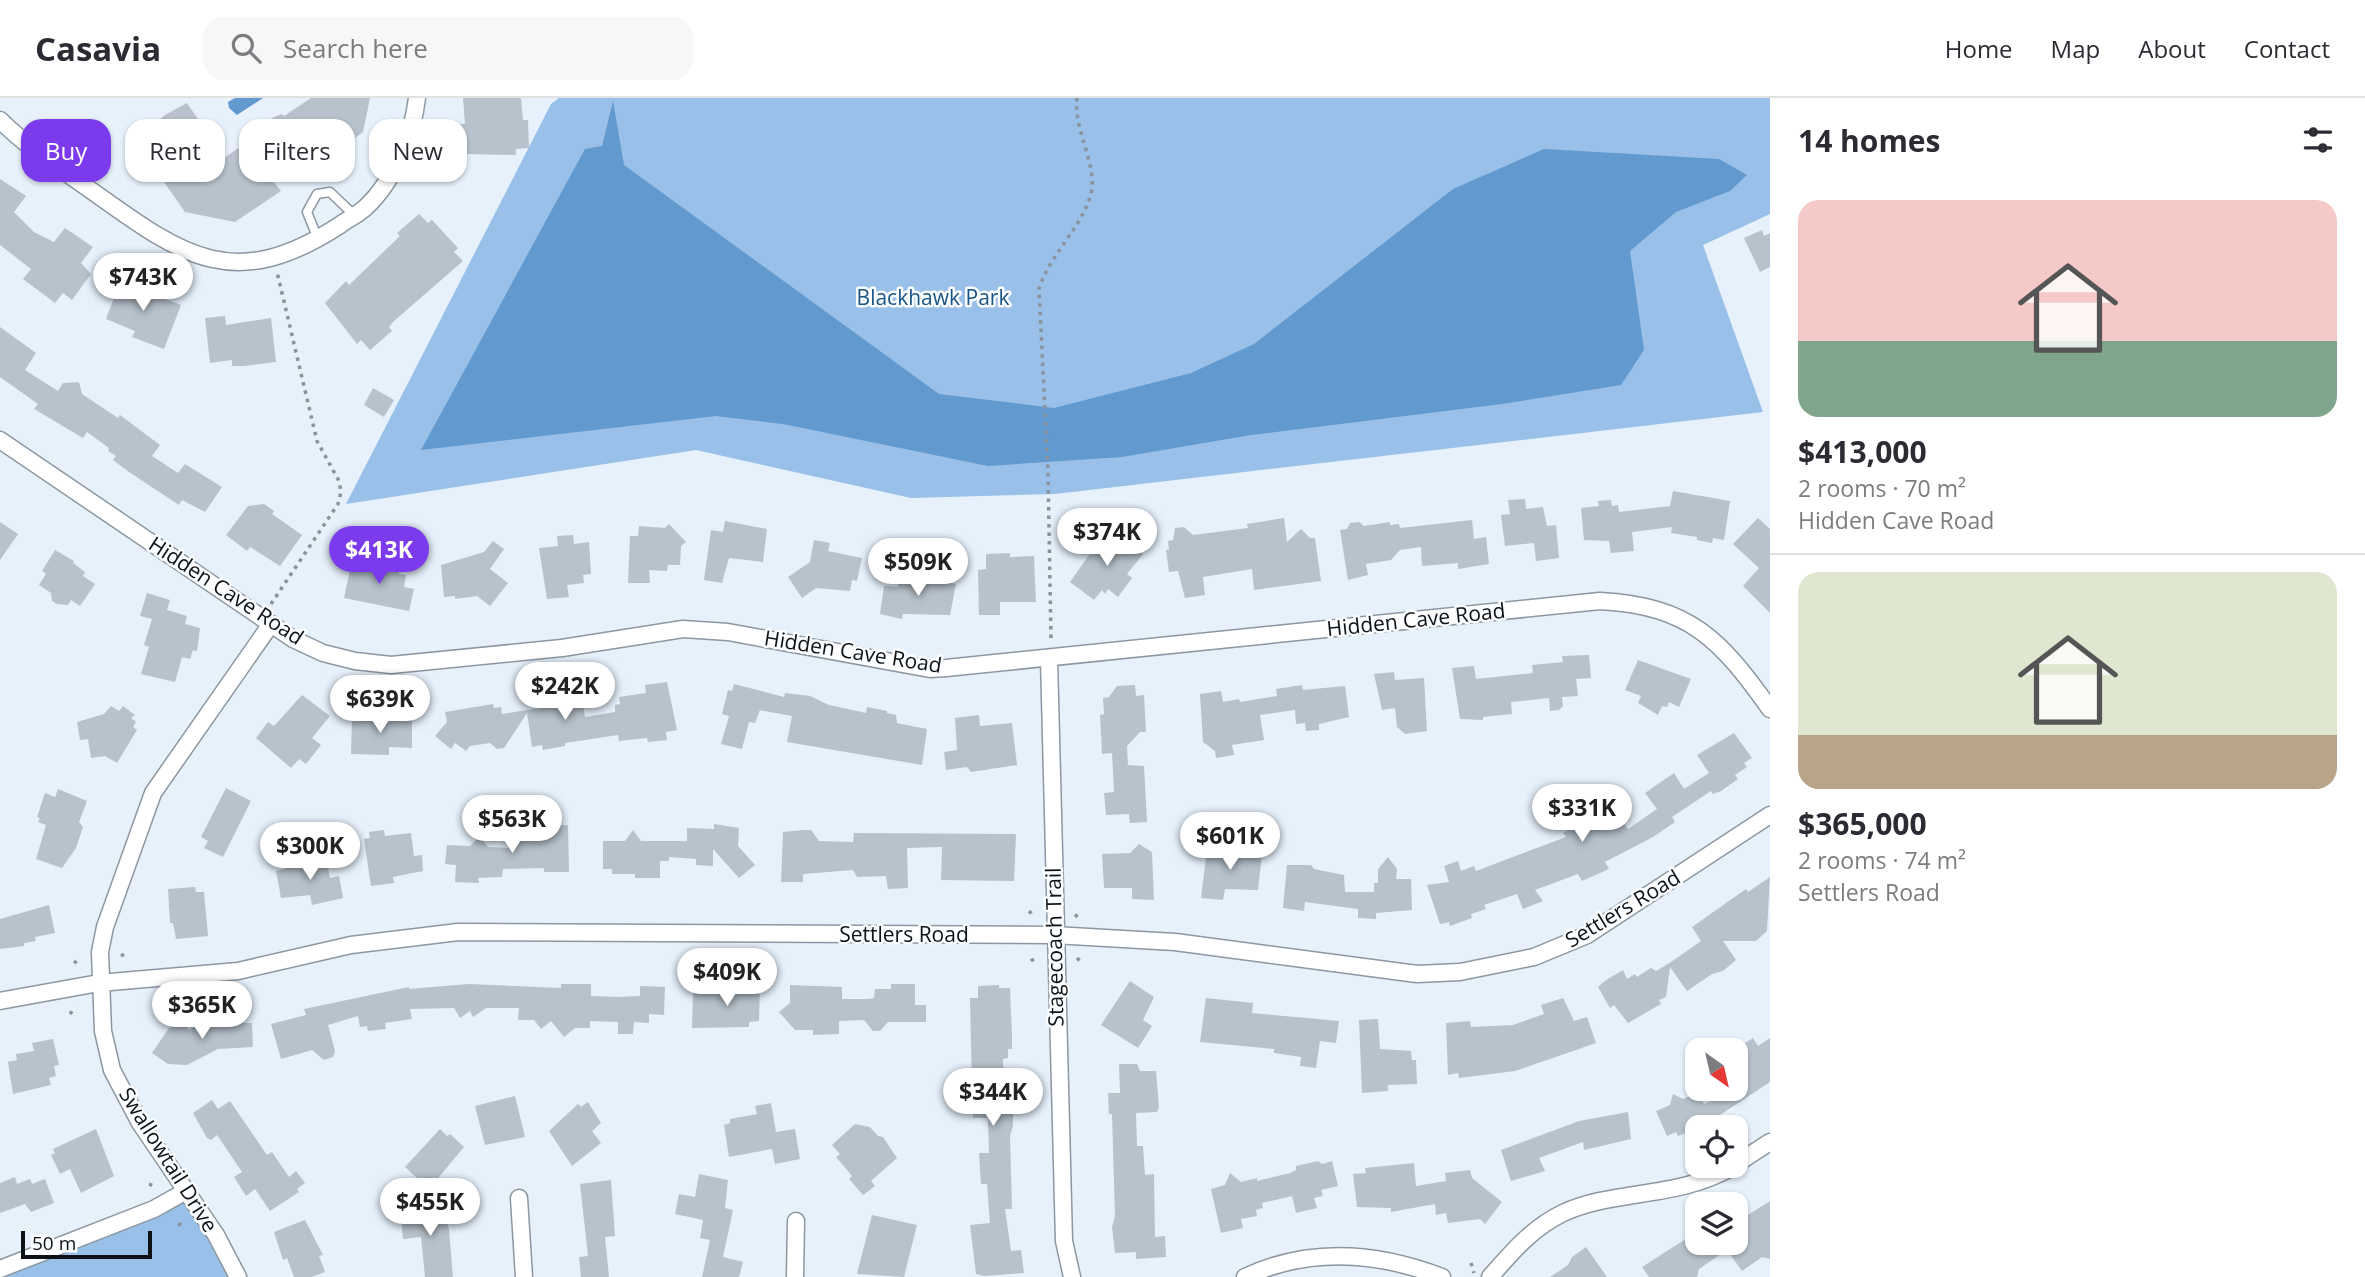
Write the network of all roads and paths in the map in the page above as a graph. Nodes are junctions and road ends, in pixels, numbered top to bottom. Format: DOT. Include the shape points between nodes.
graph roads {
  1 [pos="417,98"];
  2 [pos="1077,98"];
  3 [pos="0,120"];
  4 [pos="354,215"];
  5 [pos="318,239"];
  6 [pos="274,258"];
  7 [pos="0,440"];
  8 [pos="266,621"];
  9 [pos="1051,638"];
  10 [pos="1049,659"];
  11 [pos="1770,709"];
  12 [pos="1770,815"];
  13 [pos="1029,911"];
  14 [pos="1080,912"];
  15 [pos="1034,916"];
  16 [pos="1075,917"];
  17 [pos="1054,935"];
  18 [pos="126,953"];
  19 [pos="121,956"];
  20 [pos="1036,957"];
  21 [pos="1077,958"];
  22 [pos="74,961"];
  23 [pos="1031,961"];
  24 [pos="1082,963"];
  25 [pos="80,966"];
  26 [pos="99,983"];
  27 [pos="0,1001"];
  28 [pos="75,1007"];
  29 [pos="70,1014"];
  30 [pos="1770,1142"];
  31 [pos="1748,1156"];
  32 [pos="1705,1178"];
  33 [pos="186,1191"];
  34 [pos="519,1198"];
  35 [pos="181,1220"];
  36 [pos="796,1221"];
  37 [pos="179,1226"];
  38 [pos="1471,1264"];
  39 [pos="0,1269"];
  40 [pos="1474,1273"];
  41 [pos="238,1277"];
  42 [pos="524,1277"];
  43 [pos="795,1277"];
  44 [pos="1072,1277"];
  45 [pos="1245,1277"];
  46 [pos="1442,1277"];
  47 [pos="1490,1277"];
  1 -- 4 [label="street" via="394,170 367,207"];
  2 -- 9 [label="path" via="1077,123 1091,194 1045,269 1039,289"];
  3 -- 6 [label="street" via="151,234 184,251 227,262"];
  4 -- 5 [label="street"];
  4 -- 5 [label="lane" via="339,197 330,192 317,194 307,212"];
  5 -- 6 [label="street"];
  6 -- 8 [label="path" via="317,441 341,492"];
  7 -- 8 [label="street, Hidden Cave Road"];
  8 -- 10 [label="street, Hidden Cave Road" via="323,653 391,665 562,648 683,629 728,632 930,669"];
  8 -- 26 [label="street, Swallowtail Drive" via="153,793 105,927"];
  10 -- 11 [label="street, Hidden Cave Road" via="1570,603 1631,603 1678,617 1717,642"];
  10 -- 17 [label="street, Stagecoach Trail"];
  12 -- 17 [label="street, Settlers Road" via="1587,935 1534,957 1460,971 1418,974 1175,942"];
  13 -- 15 [label="path"];
  14 -- 16 [label="path"];
  17 -- 26 [label="street, Settlers Road" via="458,932 351,945 238,971"];
  17 -- 44 [label="street, Stagecoach Trail" via="1064,1241"];
  18 -- 19 [label="path"];
  20 -- 23 [label="path"];
  21 -- 24 [label="path"];
  22 -- 25 [label="path"];
  26 -- 27 [label="street, Settlers Road"];
  26 -- 33 [label="street, Swallowtail Drive" via="112,1070 140,1123"];
  28 -- 29 [label="path"];
  30 -- 31 [label="street"];
  32 -- 47 [label="street" via="1564,1212 1516,1247"];
  33 -- 39 [label="street" via="154,1209"];
  33 -- 41 [label="street, Swallowtail Drive"];
  34 -- 42 [label="street"];
  35 -- 37 [label="path"];
  36 -- 43 [label="street"];
  38 -- 40 [label="path"];
  45 -- 46 [label="street" via="1297,1259 1335,1256 1376,1257"];
}
